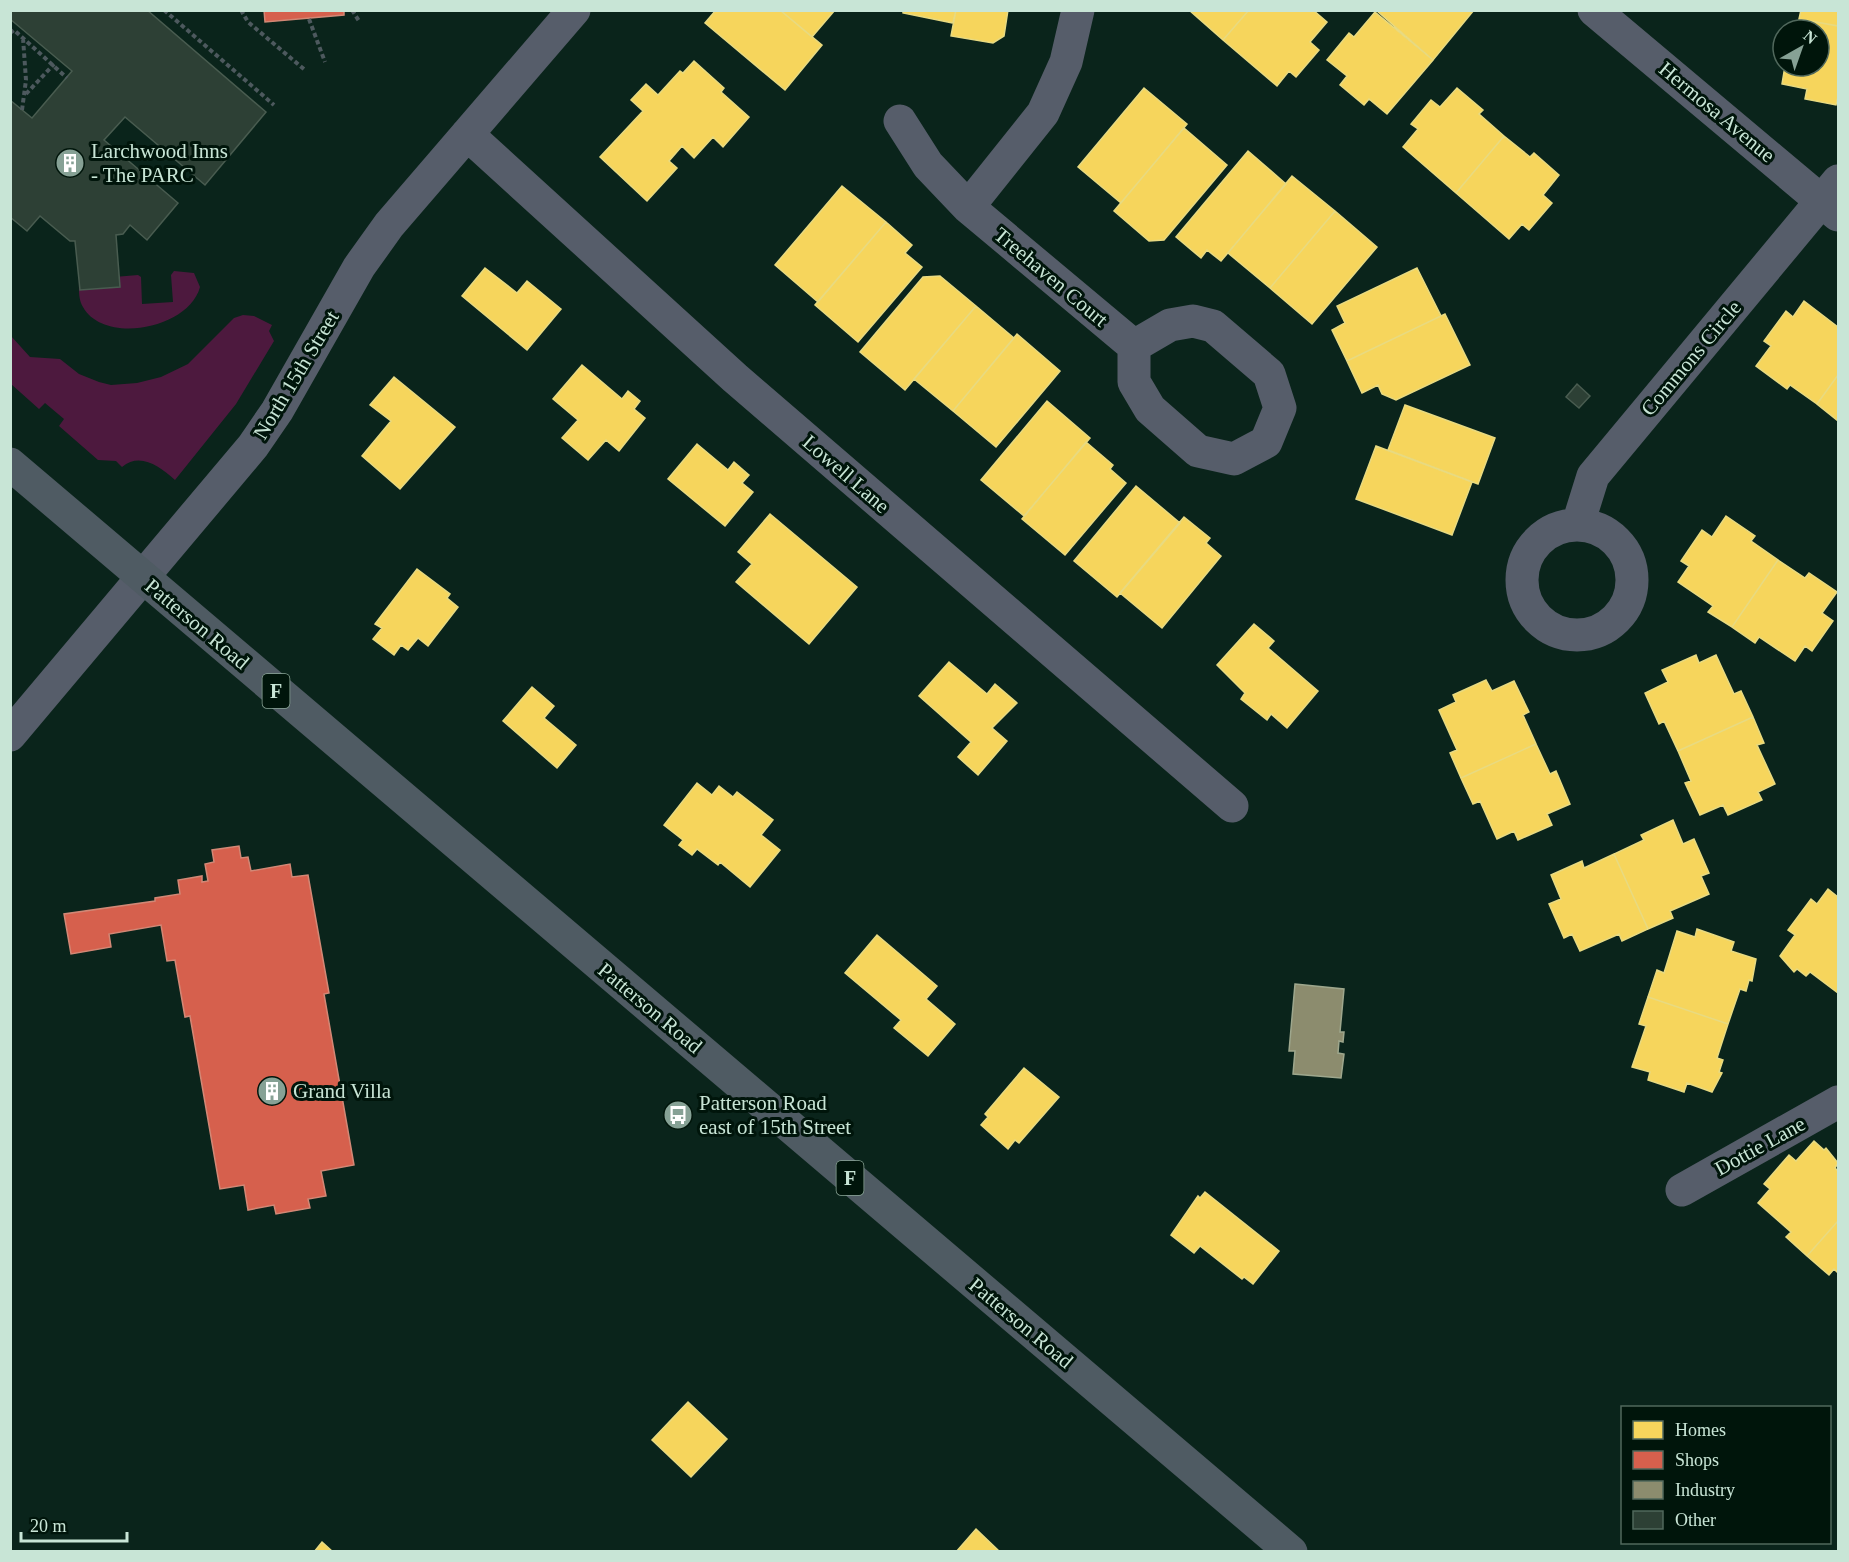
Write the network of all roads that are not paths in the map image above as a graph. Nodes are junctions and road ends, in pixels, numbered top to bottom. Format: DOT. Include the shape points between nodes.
graph roads {
  1 [pos="574,10"];
  2 [pos="1078,10"];
  3 [pos="1594,10"];
  4 [pos="900,121"];
  5 [pos="467,134"];
  6 [pos="1833,199"];
  7 [pos="968,207"];
  8 [pos="1134,346"];
  9 [pos="10,464"];
  10 [pos="1578,524"];
  11 [pos="142,578"];
  12 [pos="10,735"];
  13 [pos="1232,806"];
  14 [pos="1839,1102"];
  15 [pos="1682,1190"];
  16 [pos="1291,1551"];
  1 -- 5 [label="street, North 15th Street"];
  2 -- 7 [label="street" via="1066,62 1043,113"];
  3 -- 6 [label="street, Hermosa Avenue"];
  4 -- 7 [label="street, Treehaven Court" via="928,165"];
  5 -- 11 [label="street, North 15th Street" via="389,225 359,267 278,411 253,446"];
  5 -- 13 [label="street, Lowell Lane" via="735,378"];
  6 -- 10 [label="street, Commons Circle" via="1593,476"];
  7 -- 8 [label="street, Treehaven Court"];
  8 -- 8 [label="street" via="1134,382 1150,409 1198,451 1234,459 1266,442 1280,408 1269,374 1213,326 1193,321 1170,325"];
  9 -- 11 [label="main road, Patterson Road / F"];
  11 -- 12 [label="street, North 15th Street"];
  11 -- 16 [label="main road, Patterson Road / F"];
  14 -- 15 [label="street, Dottie Lane"];
}
